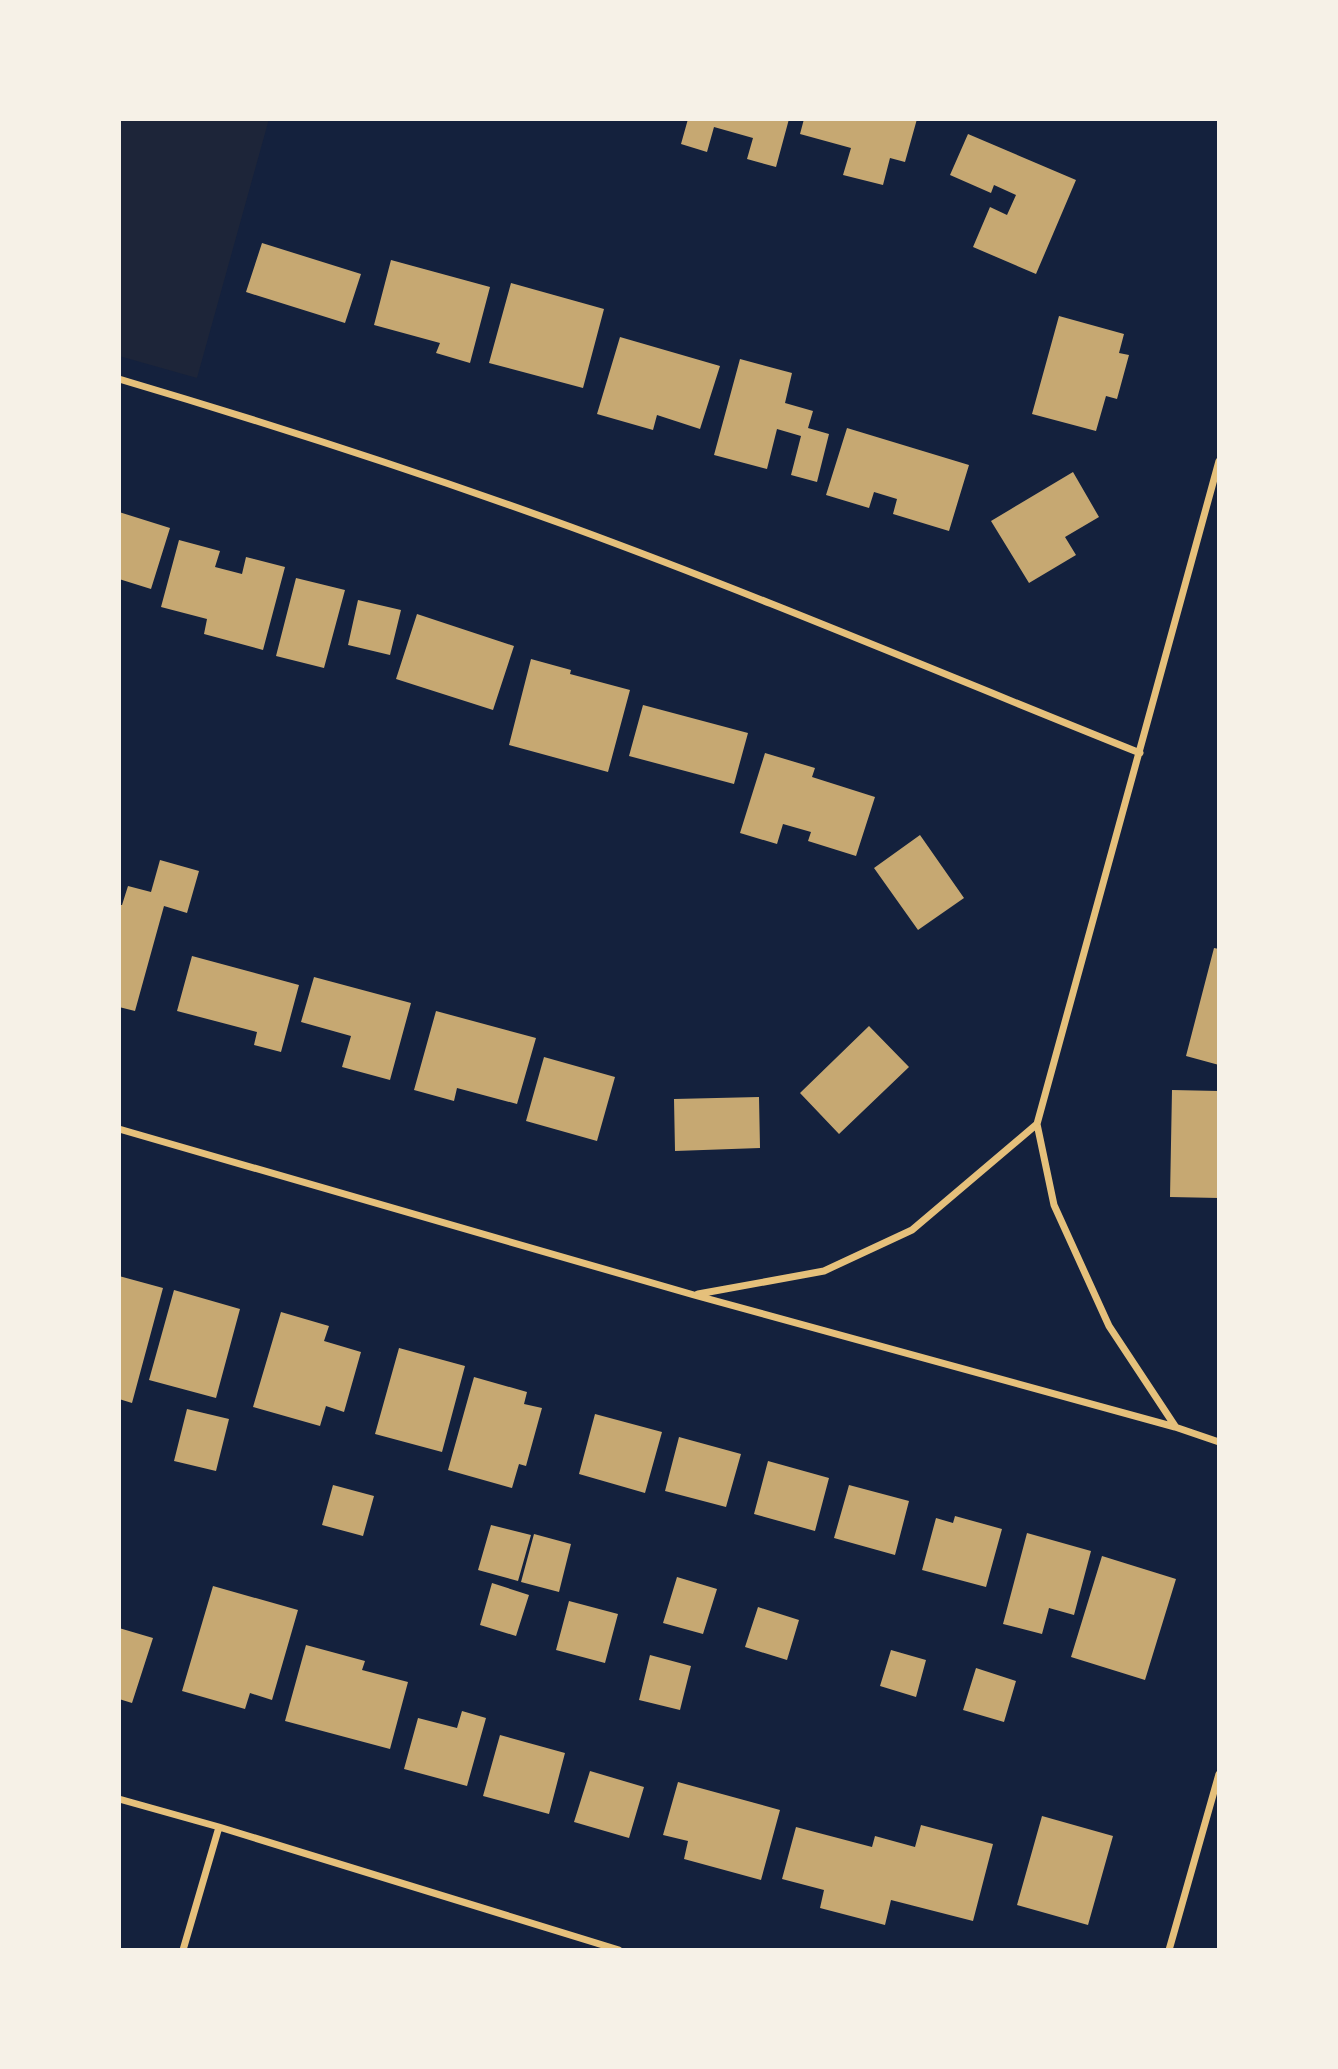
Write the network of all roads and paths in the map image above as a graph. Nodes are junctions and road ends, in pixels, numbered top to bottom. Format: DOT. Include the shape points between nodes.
graph roads {
  1 [pos="119,379"];
  2 [pos="1219,461"];
  3 [pos="1140,753"];
  4 [pos="1037,1124"];
  5 [pos="119,1129"];
  6 [pos="694,1295"];
  7 [pos="1175,1427"];
  8 [pos="1219,1442"];
  9 [pos="1219,1774"];
  10 [pos="119,1799"];
  11 [pos="219,1827"];
  12 [pos="183,1950"];
  13 [pos="619,1950"];
  14 [pos="1169,1950"];
  1 -- 3 [label="street" via="382,461 572,527"];
  2 -- 3 [label="street"];
  3 -- 4 [label="street"];
  4 -- 6 [label="street" via="912,1230 824,1271"];
  4 -- 7 [label="street" via="1054,1205 1109,1326"];
  5 -- 6 [label="street"];
  6 -- 7 [label="street"];
  7 -- 8 [label="street"];
  9 -- 14 [label="street"];
  10 -- 11 [label="street"];
  11 -- 12 [label="street"];
  11 -- 13 [label="street"];
}
